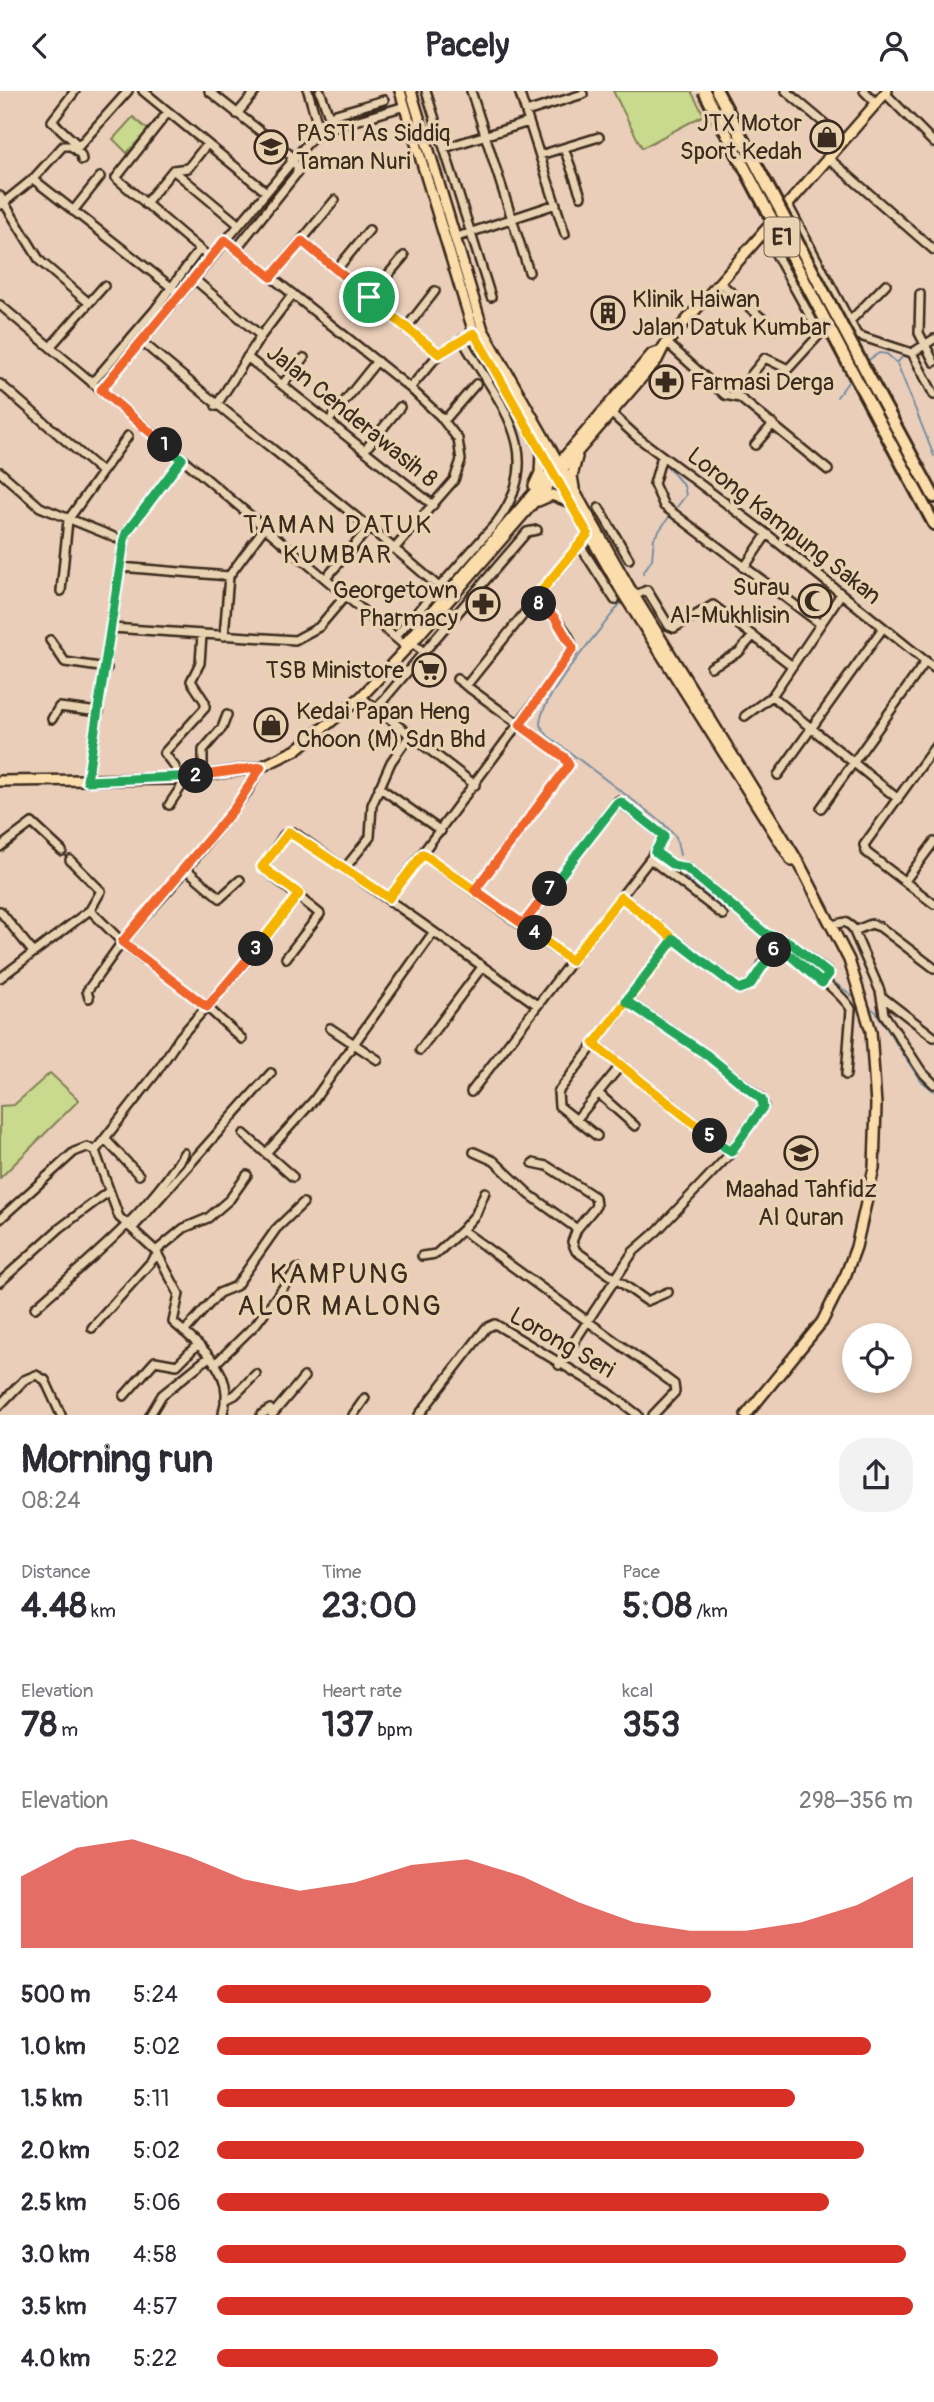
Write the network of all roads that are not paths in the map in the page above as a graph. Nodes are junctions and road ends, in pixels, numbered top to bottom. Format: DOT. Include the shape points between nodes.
graph roads {
  1 [pos="75,91"];
  2 [pos="128,91"];
  3 [pos="143,91"];
  4 [pos="209,91"];
  5 [pos="256,91"];
  6 [pos="308,91"];
  7 [pos="320,91"];
  8 [pos="381,91"];
  9 [pos="400,91"];
  10 [pos="411,91"];
  11 [pos="426,91"];
  12 [pos="471,91"];
  13 [pos="519,91"];
  14 [pos="704,91"];
  15 [pos="717,91"];
  16 [pos="786,91"];
  17 [pos="864,91"];
  18 [pos="886,92"];
  19 [pos="583,94"];
  20 [pos="383,100"];
  21 [pos="876,103"];
  22 [pos="405,106"];
  23 [pos="325,110"];
  24 [pos="168,112"];
  25 [pos="387,112"];
  26 [pos="314,113"];
  27 [pos="526,113"];
  28 [pos="237,114"];
  29 [pos="529,122"];
  30 [pos="320,132"];
  31 [pos="485,136"];
  32 [pos="598,137"];
  33 [pos="843,139"];
  34 [pos="934,143"];
  35 [pos="207,144"];
  36 [pos="444,148"];
  37 [pos="564,148"];
  38 [pos="540,155"];
  39 [pos="827,157"];
  40 [pos="292,159"];
  41 [pos="82,160"];
  42 [pos="173,170"];
  43 [pos="100,177"];
  44 [pos="33,179"];
  45 [pos="265,191"];
  46 [pos="580,196"];
  47 [pos="335,200"];
  48 [pos="1,202"];
  49 [pos="787,202"];
  50 [pos="145,204"];
  51 [pos="556,204"];
  52 [pos="73,211"];
  53 [pos="512,219"];
  54 [pos="238,225"];
  55 [pos="369,230"];
  56 [pos="763,231"];
  57 [pos="470,232"];
  58 [pos="565,234"];
  59 [pos="454,238"];
  60 [pos="225,240"];
  61 [pos="302,241"];
  62 [pos="236,249"];
  63 [pos="199,250"];
  64 [pos="934,250"];
  65 [pos="404,256"];
  66 [pos="210,258"];
  67 [pos="337,269"];
  68 [pos="529,272"];
  69 [pos="271,277"];
  70 [pos="193,278"];
  71 [pos="719,282"];
  72 [pos="886,284"];
  73 [pos="104,286"];
  74 [pos="171,288"];
  75 [pos="435,291"];
  76 [pos="180,294"];
  77 [pos="293,294"];
  78 [pos="920,294"];
  79 [pos="369,297"];
  80 [pos="491,297"];
  81 [pos="89,303"];
  82 [pos="0,305"];
  83 [pos="850,321"];
  84 [pos="407,327"];
  85 [pos="775,329"];
  86 [pos="474,333"];
  87 [pos="261,336"];
  88 [pos="462,339"];
  89 [pos="934,339"];
  90 [pos="141,341"];
  91 [pos="667,343"];
  92 [pos="924,345"];
  93 [pos="51,346"];
  94 [pos="656,353"];
  95 [pos="912,353"];
  96 [pos="439,354"];
  97 [pos="247,357"];
  98 [pos="304,358"];
  99 [pos="377,361"];
  100 [pos="934,362"];
  101 [pos="92,383"];
  102 [pos="0,384"];
  103 [pos="477,384"];
  104 [pos="282,385"];
  105 [pos="410,388"];
  106 [pos="101,390"];
  107 [pos="934,395"];
  108 [pos="734,396"];
  109 [pos="216,406"];
  110 [pos="400,407"];
  111 [pos="611,413"];
  112 [pos="332,417"];
  113 [pos="444,421"];
  114 [pos="773,424"];
  115 [pos="128,436"];
  116 [pos="755,445"];
  117 [pos="577,446"];
  118 [pos="544,447"];
  119 [pos="365,450"];
  120 [pos="662,456"];
  121 [pos="182,459"];
  122 [pos="557,470"];
  123 [pos="828,470"];
  124 [pos="0,472"];
  125 [pos="102,472"];
  126 [pos="577,496"];
  127 [pos="934,497"];
  128 [pos="568,502"];
  129 [pos="529,503"];
  130 [pos="432,505"];
  131 [pos="599,508"];
  132 [pos="68,520"];
  133 [pos="934,524"];
  134 [pos="265,527"];
  135 [pos="369,528"];
  136 [pos="537,530"];
  137 [pos="588,534"];
  138 [pos="767,534"];
  139 [pos="124,541"];
  140 [pos="579,544"];
  141 [pos="621,546"];
  142 [pos="395,548"];
  143 [pos="609,553"];
  144 [pos="629,559"];
  145 [pos="120,567"];
  146 [pos="744,568"];
  147 [pos="229,576"];
  148 [pos="327,577"];
  149 [pos="440,588"];
  150 [pos="61,591"];
  151 [pos="347,594"];
  152 [pos="841,594"];
  153 [pos="634,596"];
  154 [pos="534,600"];
  155 [pos="615,600"];
  156 [pos="440,610"];
  157 [pos="452,620"];
  158 [pos="819,623"];
  159 [pos="112,628"];
  160 [pos="883,628"];
  161 [pos="202,635"];
  162 [pos="224,636"];
  163 [pos="395,636"];
  164 [pos="753,636"];
  165 [pos="50,640"];
  166 [pos="408,644"];
  167 [pos="424,652"];
  168 [pos="926,661"];
  169 [pos="791,665"];
  170 [pos="711,667"];
  171 [pos="107,668"];
  172 [pos="934,668"];
  173 [pos="457,679"];
  174 [pos="466,686"];
  175 [pos="772,696"];
  176 [pos="361,697"];
  177 [pos="376,709"];
  178 [pos="99,712"];
  179 [pos="227,715"];
  180 [pos="745,716"];
  181 [pos="52,719"];
  182 [pos="520,725"];
  183 [pos="811,730"];
  184 [pos="410,735"];
  185 [pos="934,748"];
  186 [pos="927,758"];
  187 [pos="854,763"];
  188 [pos="934,764"];
  189 [pos="261,767"];
  190 [pos="202,775"];
  191 [pos="778,775"];
  192 [pos="183,778"];
  193 [pos="0,781"];
  194 [pos="87,781"];
  195 [pos="475,785"];
  196 [pos="747,785"];
  197 [pos="379,787"];
  198 [pos="898,799"];
  199 [pos="169,804"];
  200 [pos="821,808"];
  201 [pos="441,831"];
  202 [pos="934,842"];
  203 [pos="0,847"];
  204 [pos="62,851"];
  205 [pos="423,854"];
  206 [pos="653,856"];
  207 [pos="71,860"];
  208 [pos="345,868"];
  209 [pos="186,869"];
  210 [pos="240,880"];
  211 [pos="905,881"];
  212 [pos="475,890"];
  213 [pos="299,894"];
  214 [pos="621,897"];
  215 [pos="389,898"];
  216 [pos="934,904"];
  217 [pos="90,910"];
  218 [pos="0,911"];
  219 [pos="723,915"];
  220 [pos="523,924"];
  221 [pos="832,925"];
  222 [pos="854,931"];
  223 [pos="433,933"];
  224 [pos="674,939"];
  225 [pos="122,942"];
  226 [pos="33,951"];
  227 [pos="286,958"];
  228 [pos="571,961"];
  229 [pos="482,967"];
  230 [pos="934,968"];
  231 [pos="0,978"];
  232 [pos="825,979"];
  233 [pos="881,996"];
  234 [pos="89,997"];
  235 [pos="626,1001"];
  236 [pos="537,1005"];
  237 [pos="207,1007"];
  238 [pos="330,1028"];
  239 [pos="934,1037"];
  240 [pos="243,1039"];
  241 [pos="354,1044"];
  242 [pos="594,1044"];
  243 [pos="420,1050"];
  244 [pos="378,1061"];
  245 [pos="621,1065"];
  246 [pos="271,1073"];
  247 [pos="846,1075"];
  248 [pos="934,1084"];
  249 [pos="471,1093"];
  250 [pos="598,1093"];
  251 [pos="576,1120"];
  252 [pos="635,1126"];
  253 [pos="244,1134"];
  254 [pos="597,1136"];
  255 [pos="105,1139"];
  256 [pos="94,1151"];
  257 [pos="474,1152"];
  258 [pos="731,1152"];
  259 [pos="184,1153"];
  260 [pos="266,1153"];
  261 [pos="533,1163"];
  262 [pos="139,1175"];
  263 [pos="247,1175"];
  264 [pos="293,1177"];
  265 [pos="107,1192"];
  266 [pos="485,1192"];
  267 [pos="303,1203"];
  268 [pos="0,1219"];
  269 [pos="129,1226"];
  270 [pos="577,1229"];
  271 [pos="462,1230"];
  272 [pos="157,1252"];
  273 [pos="422,1256"];
  274 [pos="297,1269"];
  275 [pos="618,1278"];
  276 [pos="0,1282"];
  277 [pos="668,1292"];
  278 [pos="35,1308"];
  279 [pos="590,1322"];
  280 [pos="92,1328"];
  281 [pos="184,1332"];
  282 [pos="198,1344"];
  283 [pos="209,1357"];
  284 [pos="215,1364"];
  285 [pos="559,1365"];
  286 [pos="256,1374"];
  287 [pos="303,1377"];
  288 [pos="124,1396"];
  289 [pos="366,1398"];
  290 [pos="225,1401"];
  291 [pos="0,1405"];
  292 [pos="271,1412"];
  293 [pos="61,1415"];
  294 [pos="150,1415"];
  295 [pos="223,1415"];
  296 [pos="261,1415"];
  297 [pos="353,1415"];
  298 [pos="419,1415"];
  299 [pos="638,1415"];
  300 [pos="653,1415"];
  301 [pos="746,1415"];
  1 -- 2 [label="street" via="52,121 79,146"];
  3 -- 24 [label="street"];
  4 -- 28 [label="street"];
  5 -- 28 [label="street"];
  6 -- 26 [label="street"];
  7 -- 23 [label="street"];
  8 -- 20 [label="street"];
  9 -- 22 [label="main road"];
  10 -- 59 [label="main road"];
  11 -- 36 [label="street"];
  12 -- 31 [label="street"];
  13 -- 27 [label="street"];
  14 -- 133 [label="highway, E1, bridge"];
  15 -- 127 [label="highway, E1, bridge"];
  16 -- 33 [label="street"];
  17 -- 21 [label="street"];
  18 -- 21 [label="main road"];
  18 -- 34 [label="street"];
  19 -- 27 [label="street"];
  20 -- 23 [label="street" via="331,116"];
  20 -- 25 [label="street"];
  21 -- 33 [label="main road"];
  22 -- 25 [label="street"];
  22 -- 86 [label="main road"];
  23 -- 26 [label="street"];
  24 -- 35 [label="street"];
  24 -- 50 [label="street" via="116,176"];
  25 -- 30 [label="street"];
  26 -- 30 [label="street"];
  27 -- 29 [label="street"];
  28 -- 40 [label="street"];
  29 -- 31 [label="street"];
  29 -- 38 [label="street"];
  30 -- 40 [label="street"];
  31 -- 36 [label="street"];
  31 -- 53 [label="street"];
  32 -- 37 [label="street"];
  33 -- 39 [label="main road"];
  35 -- 42 [label="street" via="188,168"];
  35 -- 45 [label="street"];
  36 -- 57 [label="street"];
  37 -- 38 [label="street"];
  37 -- 46 [label="street"];
  38 -- 51 [label="street"];
  39 -- 49 [label="main road"];
  39 -- 64 [label="street"];
  40 -- 45 [label="street"];
  40 -- 62 [label="street" via="297,173"];
  41 -- 44 [label="street" via="67,144"];
  42 -- 50 [label="street"];
  42 -- 54 [label="street"];
  43 -- 52 [label="street"];
  44 -- 48 [label="street"];
  44 -- 52 [label="street"];
  45 -- 54 [label="street"];
  47 -- 61 [label="street"];
  48 -- 81 [label="street" via="40,261"];
  49 -- 56 [label="main road"];
  49 -- 83 [label="street"];
  50 -- 63 [label="street"];
  51 -- 53 [label="street"];
  51 -- 58 [label="street"];
  52 -- 74 [label="street"];
  53 -- 57 [label="street"];
  53 -- 68 [label="street"];
  54 -- 60 [label="street"];
  55 -- 67 [label="street"];
  56 -- 71 [label="main road"];
  56 -- 108 [label="street" via="820,334 788,369 770,358 763,359"];
  57 -- 59 [label="street"];
  57 -- 80 [label="street"];
  59 -- 118 [label="main road" via="483,330"];
  60 -- 62 [label="street"];
  60 -- 66 [label="street"];
  61 -- 67 [label="street"];
  61 -- 69 [label="street"];
  62 -- 69 [label="street"];
  63 -- 66 [label="street"];
  63 -- 74 [label="street"];
  65 -- 79 [label="street"];
  66 -- 70 [label="street"];
  67 -- 79 [label="street"];
  69 -- 77 [label="street"];
  70 -- 76 [label="street"];
  70 -- 87 [label="street"];
  71 -- 85 [label="street"];
  71 -- 91 [label="main road"];
  72 -- 83 [label="street"];
  73 -- 81 [label="street"];
  74 -- 76 [label="street"];
  74 -- 101 [label="street"];
  75 -- 84 [label="street"];
  76 -- 90 [label="street"];
  77 -- 87 [label="street"];
  77 -- 99 [label="street"];
  78 -- 92 [label="street" via="918,327"];
  79 -- 84 [label="street"];
  81 -- 93 [label="street"];
  82 -- 93 [label="street"];
  83 -- 95 [label="street" via="861,338"];
  84 -- 96 [label="street"];
  86 -- 88 [label="street"];
  86 -- 118 [label="main road"];
  87 -- 97 [label="street"];
  88 -- 96 [label="street"];
  88 -- 149 [label="street" via="509,415 518,436 520,460 507,508"];
  89 -- 92 [label="street"];
  90 -- 106 [label="street"];
  90 -- 109 [label="street"];
  91 -- 94 [label="main road"];
  91 -- 108 [label="street" via="726,395"];
  92 -- 95 [label="street"];
  92 -- 100 [label="street"];
  93 -- 101 [label="street"];
  94 -- 111 [label="main road" via="657,360"];
  94 -- 117 [label="main road"];
  95 -- 107 [label="street"];
  96 -- 105 [label="street"];
  97 -- 104 [label="street, Jalan Cenderawasih 8"];
  97 -- 109 [label="street"];
  98 -- 104 [label="street"];
  99 -- 105 [label="street"];
  99 -- 112 [label="street"];
  101 -- 106 [label="street"];
  102 -- 125 [label="street"];
  103 -- 113 [label="street"];
  104 -- 119 [label="street, Jalan Cenderawasih 8"];
  105 -- 113 [label="street"];
  106 -- 121 [label="street"];
  108 -- 114 [label="street"];
  109 -- 135 [label="street"];
  110 -- 119 [label="street"];
  111 -- 117 [label="main road"];
  111 -- 120 [label="street, Lorong Kampung Sakan"];
  113 -- 130 [label="street" via="458,439 461,460 454,481"];
  114 -- 116 [label="street"];
  114 -- 123 [label="street"];
  115 -- 125 [label="street"];
  117 -- 118 [label="main road" via="564,450"];
  117 -- 122 [label="main road"];
  117 -- 126 [label="main road" via="572,476"];
  118 -- 122 [label="main road"];
  118 -- 129 [label="main road"];
  119 -- 130 [label="street, Jalan Cenderawasih 8"];
  120 -- 138 [label="street, Lorong Kampung Sakan"];
  120 -- 146 [label="street" via="654,484 664,506"];
  121 -- 134 [label="street"];
  121 -- 139 [label="street"];
  122 -- 126 [label="main road"];
  122 -- 128 [label="main road"];
  122 -- 129 [label="main road"];
  124 -- 132 [label="street" via="40,506"];
  125 -- 132 [label="street"];
  126 -- 143 [label="main road"];
  128 -- 129 [label="main road" via="552,495"];
  128 -- 137 [label="main road"];
  129 -- 156 [label="main road"];
  129 -- 166 [label="main road"];
  130 -- 142 [label="street"];
  131 -- 141 [label="street"];
  132 -- 139 [label="street"];
  132 -- 150 [label="street"];
  134 -- 147 [label="street"];
  134 -- 148 [label="street"];
  135 -- 142 [label="street"];
  135 -- 148 [label="street"];
  136 -- 157 [label="street" via="527,532"];
  137 -- 140 [label="street"];
  137 -- 196 [label="main road"];
  138 -- 146 [label="street"];
  138 -- 152 [label="street, Lorong Kampung Sakan"];
  139 -- 145 [label="street"];
  140 -- 154 [label="street"];
  140 -- 155 [label="street"];
  141 -- 143 [label="street"];
  141 -- 144 [label="street"];
  142 -- 149 [label="street"];
  143 -- 153 [label="main road"];
  145 -- 147 [label="street"];
  145 -- 159 [label="street"];
  146 -- 158 [label="street"];
  147 -- 162 [label="street"];
  148 -- 151 [label="street"];
  149 -- 163 [label="street"];
  151 -- 162 [label="street" via="319,627 300,639"];
  151 -- 163 [label="street"];
  152 -- 158 [label="street"];
  152 -- 160 [label="street, Lorong Kampung Sakan"];
  153 -- 164 [label="street" via="647,590 674,628 709,604"];
  153 -- 196 [label="main road"];
  154 -- 174 [label="street"];
  154 -- 182 [label="street" via="555,618 573,648"];
  156 -- 157 [label="street"];
  156 -- 166 [label="main road"];
  157 -- 167 [label="street"];
  158 -- 169 [label="street"];
  159 -- 161 [label="street"];
  159 -- 171 [label="street"];
  160 -- 168 [label="street, Lorong Kampung Sakan"];
  160 -- 183 [label="street"];
  161 -- 162 [label="street"];
  161 -- 192 [label="street" via="200,663 191,681 205,708 164,753"];
  163 -- 166 [label="street"];
  164 -- 169 [label="street"];
  164 -- 170 [label="street" via="739,652"];
  165 -- 171 [label="street" via="65,662"];
  166 -- 167 [label="street"];
  166 -- 176 [label="main road"];
  167 -- 177 [label="street"];
  168 -- 172 [label="street, Lorong Kampung Sakan"];
  168 -- 187 [label="street"];
  169 -- 175 [label="street"];
  171 -- 178 [label="street"];
  173 -- 174 [label="street"];
  174 -- 182 [label="street"];
  175 -- 180 [label="street"];
  175 -- 183 [label="street"];
  176 -- 177 [label="street"];
  176 -- 189 [label="main road" via="305,744"];
  177 -- 184 [label="street"];
  178 -- 181 [label="street" via="59,707"];
  178 -- 194 [label="street"];
  179 -- 190 [label="street" via="222,729 203,750"];
  182 -- 195 [label="street"];
  182 -- 212 [label="street" via="564,757 569,768"];
  183 -- 187 [label="street"];
  183 -- 191 [label="street"];
  184 -- 195 [label="street"];
  184 -- 197 [label="street"];
  185 -- 186 [label="street"];
  186 -- 188 [label="street"];
  186 -- 198 [label="street"];
  187 -- 198 [label="street"];
  187 -- 200 [label="street"];
  189 -- 190 [label="main road"];
  189 -- 209 [label="street" via="247,792"];
  190 -- 192 [label="main road"];
  192 -- 194 [label="main road"];
  192 -- 199 [label="street"];
  193 -- 194 [label="main road"];
  195 -- 201 [label="street"];
  196 -- 221 [label="main road"];
  197 -- 201 [label="street"];
  197 -- 208 [label="street" via="370,811 370,837"];
  198 -- 211 [label="street" via="864,845 866,852"];
  201 -- 205 [label="street"];
  202 -- 211 [label="street"];
  203 -- 204 [label="street" via="29,824"];
  205 -- 212 [label="street"];
  205 -- 215 [label="street"];
  206 -- 214 [label="street"];
  206 -- 219 [label="street"];
  206 -- 220 [label="street" via="664,836 618,801"];
  206 -- 232 [label="street" via="686,868 766,934 789,942"];
  207 -- 217 [label="street" via="101,891"];
  208 -- 213 [label="street" via="293,832 286,833 262,867"];
  208 -- 215 [label="street"];
  209 -- 210 [label="street" via="220,898"];
  209 -- 225 [label="street"];
  211 -- 216 [label="street"];
  212 -- 220 [label="street"];
  213 -- 227 [label="street" via="320,914"];
  213 -- 237 [label="street"];
  214 -- 224 [label="street"];
  214 -- 228 [label="street"];
  215 -- 223 [label="street"];
  217 -- 225 [label="street"];
  217 -- 226 [label="street"];
  218 -- 226 [label="street"];
  220 -- 228 [label="street"];
  221 -- 222 [label="street" via="849,923"];
  221 -- 301 [label="main road" via="855,976 871,1031 874,1168 856,1247 841,1286 822,1322"];
  222 -- 230 [label="street" via="880,927"];
  222 -- 233 [label="street"];
  223 -- 229 [label="street"];
  223 -- 241 [label="street"];
  224 -- 232 [label="street" via="739,989 746,988 770,951 776,949"];
  224 -- 235 [label="street"];
  225 -- 234 [label="street" via="87,992"];
  225 -- 237 [label="street"];
  226 -- 231 [label="street"];
  228 -- 236 [label="street"];
  229 -- 236 [label="street"];
  229 -- 243 [label="street"];
  232 -- 247 [label="street" via="851,1009"];
  233 -- 239 [label="street"];
  233 -- 248 [label="street" via="884,1014"];
  235 -- 242 [label="street"];
  235 -- 258 [label="street" via="761,1098 764,1104"];
  236 -- 249 [label="street"];
  237 -- 240 [label="street"];
  237 -- 255 [label="street"];
  238 -- 241 [label="street"];
  241 -- 244 [label="street"];
  241 -- 260 [label="street" via="314,1100"];
  242 -- 245 [label="street"];
  242 -- 251 [label="street" via="558,1092 559,1106"];
  245 -- 250 [label="street"];
  245 -- 258 [label="street"];
  246 -- 269 [label="street"];
  250 -- 251 [label="street"];
  250 -- 252 [label="street"];
  251 -- 254 [label="street"];
  253 -- 260 [label="street"];
  255 -- 256 [label="street"];
  255 -- 262 [label="street"];
  256 -- 265 [label="street"];
  256 -- 268 [label="street" via="87,1147 74,1151"];
  257 -- 270 [label="street" via="494,1161"];
  258 -- 275 [label="street" via="657,1231 636,1247"];
  259 -- 269 [label="street"];
  260 -- 264 [label="street"];
  261 -- 270 [label="street" via="547,1166 595,1197 596,1206"];
  263 -- 272 [label="street" via="230,1199 208,1218 184,1228"];
  265 -- 269 [label="street"];
  265 -- 276 [label="street"];
  266 -- 271 [label="street" via="476,1214"];
  267 -- 281 [label="street" via="276,1229 236,1286 219,1293"];
  269 -- 272 [label="street"];
  269 -- 278 [label="street"];
  270 -- 275 [label="street" via="574,1248"];
  271 -- 273 [label="street" via="436,1254"];
  271 -- 279 [label="street"];
  272 -- 280 [label="street"];
  272 -- 281 [label="street" via="179,1294 173,1319"];
  274 -- 284 [label="street" via="256,1324"];
  275 -- 277 [label="street" via="647,1301"];
  275 -- 279 [label="street"];
  279 -- 285 [label="street"];
  279 -- 300 [label="street" via="674,1384 675,1392"];
  281 -- 282 [label="street"];
  282 -- 283 [label="street"];
  282 -- 288 [label="street" via="177,1365 155,1361"];
  283 -- 284 [label="street"];
  283 -- 294 [label="street" via="162,1395"];
  284 -- 290 [label="street" via="226,1391"];
  285 -- 298 [label="street, Lorong Seri" via="500,1325 490,1325"];
  285 -- 299 [label="street, Lorong Seri"];
  286 -- 290 [label="street"];
  287 -- 292 [label="street"];
  289 -- 297 [label="street"];
  290 -- 295 [label="street"];
  291 -- 293 [label="street" via="36,1375 45,1380"];
  292 -- 296 [label="street"];
}
